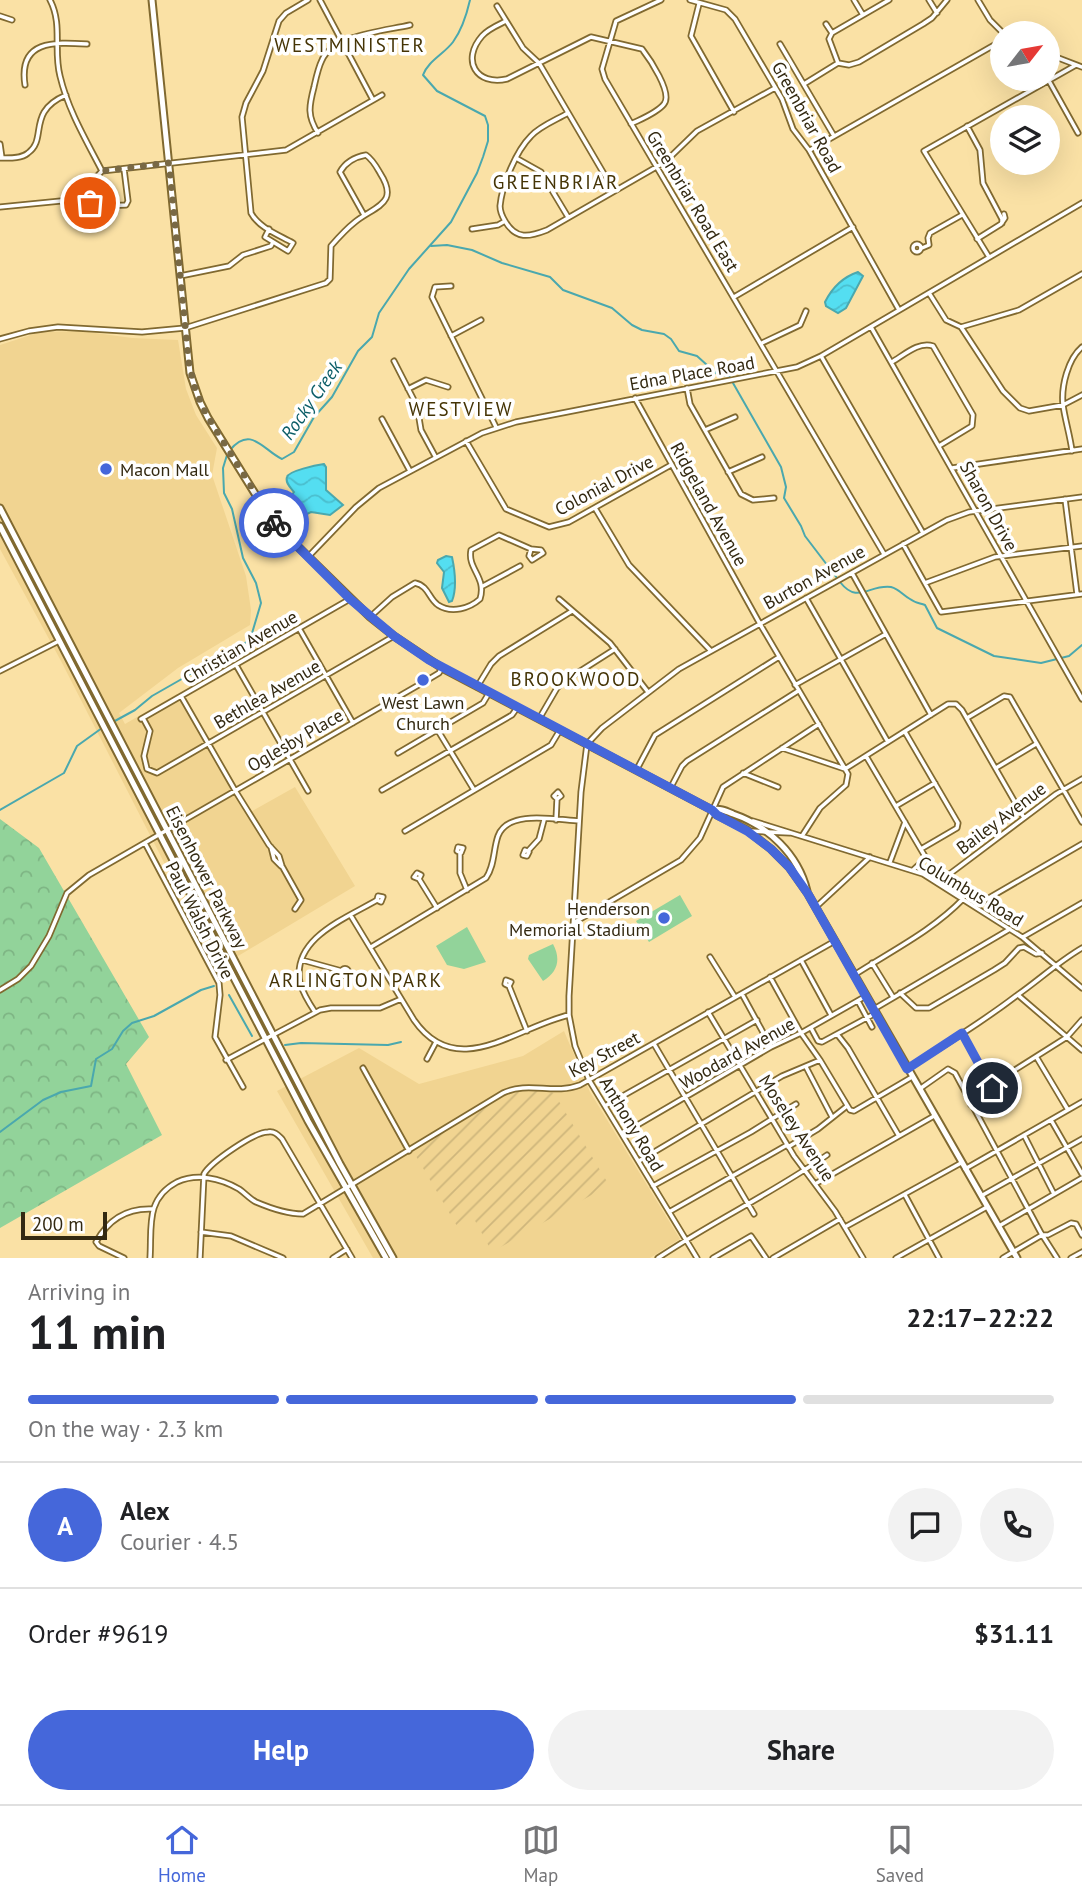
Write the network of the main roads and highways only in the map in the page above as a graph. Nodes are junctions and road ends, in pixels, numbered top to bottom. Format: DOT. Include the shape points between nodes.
graph roads {
  1 [pos="152,0"];
  2 [pos="0,508"];
  3 [pos="0,526"];
  4 [pos="712,810"];
  5 [pos="808,894"];
  6 [pos="349,1188"];
  7 [pos="1015,1255"];
  8 [pos="386,1258"];
  9 [pos="393,1258"];
  1 -- 4 [label="main road" via="189,364 195,389 220,438 274,522 370,617 442,668"];
  2 -- 6 [label="main road, Eisenhower Parkway" via="274,1034"];
  3 -- 6 [label="main road, Eisenhower Parkway" via="265,1039"];
  4 -- 5 [label="main road" via="780,858"];
  4 -- 5 [label="main road" via="719,808 753,821 770,833 787,852"];
  5 -- 7 [label="main road"];
  6 -- 8 [label="main road, Eisenhower Parkway"];
  6 -- 9 [label="main road, Eisenhower Parkway"];
}
